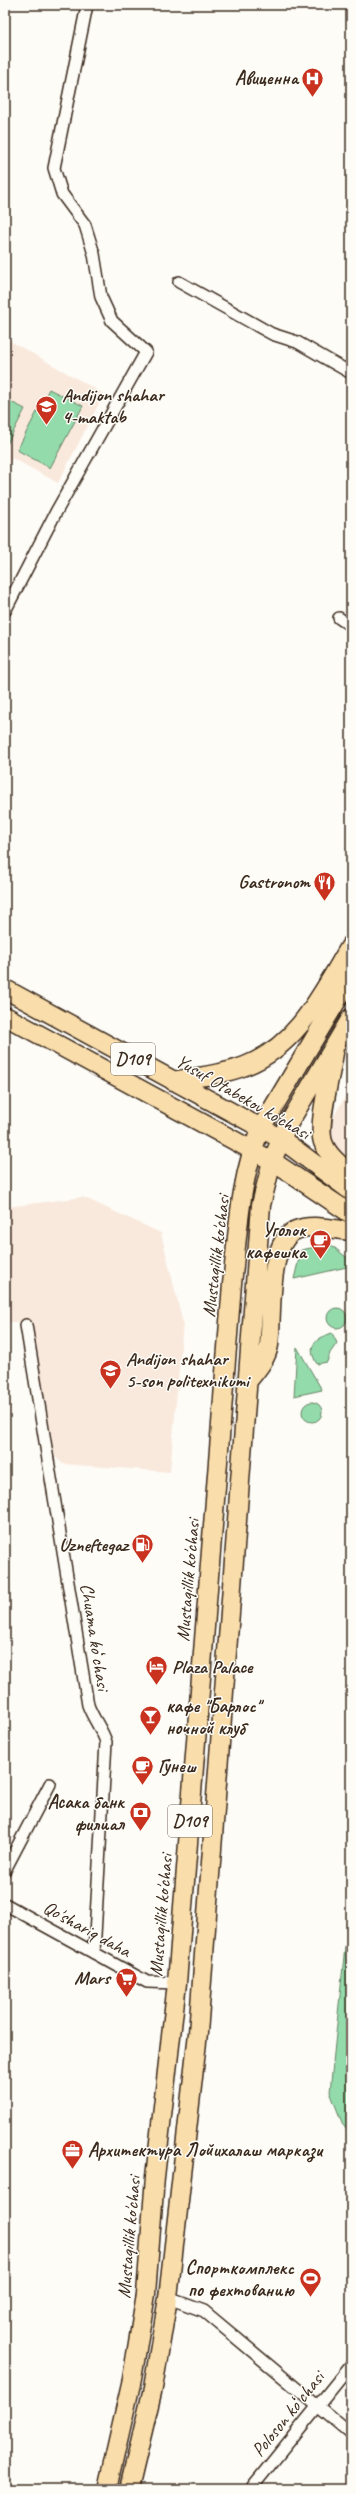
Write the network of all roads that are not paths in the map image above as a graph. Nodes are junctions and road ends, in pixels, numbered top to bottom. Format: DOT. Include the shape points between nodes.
graph roads {
  1 [pos="87,5"];
  2 [pos="179,282"];
  3 [pos="351,373"];
  4 [pos="5,611"];
  5 [pos="339,618"];
  6 [pos="351,626"];
  7 [pos="351,945"];
  8 [pos="351,976"];
  9 [pos="5,989"];
  10 [pos="5,1016"];
  11 [pos="351,1018"];
  12 [pos="336,1044"];
  13 [pos="173,1081"];
  14 [pos="261,1128"];
  15 [pos="281,1139"];
  16 [pos="252,1149"];
  17 [pos="272,1161"];
  18 [pos="351,1174"];
  19 [pos="351,1191"];
  20 [pos="351,1214"];
  21 [pos="351,1230"];
  22 [pos="26,1325"];
  23 [pos="247,1382"];
  24 [pos="50,1784"];
  25 [pos="5,1870"];
  26 [pos="5,1904"];
  27 [pos="94,1953"];
  28 [pos="177,1983"];
  29 [pos="155,2177"];
  30 [pos="180,2180"];
  31 [pos="146,2294"];
  32 [pos="168,2298"];
  33 [pos="351,2365"];
  34 [pos="317,2406"];
  35 [pos="351,2434"];
  36 [pos="253,2486"];
  37 [pos="107,2489"];
  38 [pos="129,2489"];
  1 -- 4 [label="street" via="54,168 62,194 85,225 94,254 101,297 112,321 146,352 99,432"];
  2 -- 3 [label="street" via="272,334 297,342"];
  5 -- 6 [label="street"];
  7 -- 13 [label="main road" via="294,1034 271,1052 244,1066"];
  8 -- 14 [label="main road, Mustaqillik ko'chasi"];
  9 -- 13 [label="main road, Yusuf Otabekov ko'chasi / D109"];
  10 -- 16 [label="main road, D109"];
  11 -- 12 [label="main road"];
  12 -- 15 [label="main road"];
  12 -- 18 [label="main road" via="321,1128 323,1141 330,1155"];
  13 -- 14 [label="main road, Yusuf Otabekov ko'chasi / D109"];
  14 -- 15 [label="main road, Yusuf Otabekov ko'chasi / D109"];
  14 -- 16 [label="main road, Mustaqillik ko'chasi"];
  15 -- 17 [label="main road, D109"];
  15 -- 19 [label="main road, Yusuf Otabekov ko'chasi"];
  16 -- 17 [label="main road"];
  16 -- 28 [label="main road, Mustaqillik ko'chasi / D109" via="240,1215 232,1284"];
  17 -- 20 [label="main road"];
  17 -- 23 [label="main road, Mustaqillik ko'chasi / D109" via="262,1205"];
  21 -- 23 [label="main road" via="304,1228 292,1233 283,1242 276,1265 269,1347 256,1372"];
  22 -- 27 [label="street, Chuama koʻchasi" via="88,1705 93,1718 102,1728 106,1742"];
  23 -- 30 [label="main road, Mustaqillik ko'chasi / D109" via="198,2026"];
  24 -- 25 [label="street"];
  26 -- 27 [label="street, Qo'shariq daha"];
  27 -- 28 [label="street, Qo'shariq daha" via="147,1982"];
  28 -- 29 [label="main road, Mustaqillik ko'chasi / D109"];
  29 -- 30 [label="main road"];
  29 -- 31 [label="main road, Mustaqillik ko'chasi / D109"];
  30 -- 32 [label="main road, Mustaqillik ko'chasi / D109"];
  31 -- 32 [label="main road"];
  31 -- 37 [label="main road, Mustaqillik ko'chasi / D109" via="132,2379"];
  32 -- 34 [label="street" via="204,2311"];
  32 -- 38 [label="main road, Mustaqillik ko'chasi / D109" via="153,2388"];
  33 -- 34 [label="street, Poloson koʻchasi"];
  34 -- 35 [label="street"];
  34 -- 36 [label="street, Poloson koʻchasi"];
}
